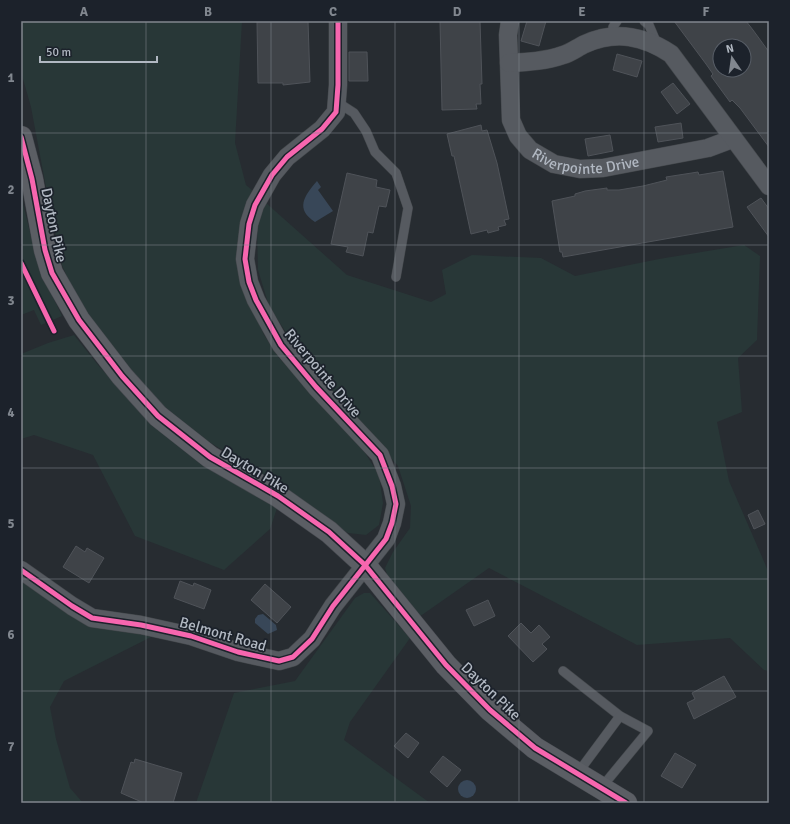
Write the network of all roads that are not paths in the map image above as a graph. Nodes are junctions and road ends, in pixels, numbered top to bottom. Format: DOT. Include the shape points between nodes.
graph roads {
  1 [pos="338,21"];
  2 [pos="510,21"];
  3 [pos="644,21"];
  4 [pos="615,28"];
  5 [pos="657,45"];
  6 [pos="509,63"];
  7 [pos="337,102"];
  8 [pos="21,137"];
  9 [pos="732,139"];
  10 [pos="769,186"];
  11 [pos="396,277"];
  12 [pos="365,565"];
  13 [pos="21,570"];
  14 [pos="563,671"];
  15 [pos="620,716"];
  16 [pos="577,774"];
  17 [pos="601,788"];
  18 [pos="626,803"];
  1 -- 7 [label="street, Riverpointe Drive"];
  2 -- 6 [label="street, Riverpointe Drive"];
  3 -- 5 [label="lane" via="649,25"];
  4 -- 5 [label="street"];
  4 -- 6 [label="street" via="565,55"];
  5 -- 9 [label="street" via="671,54"];
  6 -- 9 [label="street, Riverpointe Drive" via="511,120 518,136 530,150 554,164 570,168 598,168 708,148"];
  7 -- 11 [label="lane" via="354,113 366,131 375,152 396,173 408,208"];
  7 -- 12 [label="street, Riverpointe Drive" via="336,112 322,129 287,157 264,188 249,224 245,259 249,282 256,300 281,345 316,387 380,455 396,504 386,539"];
  8 -- 12 [label="street, Dayton Pike" via="52,273 76,316 122,376 158,416 183,437 210,457 289,504 329,532"];
  9 -- 10 [label="street"];
  12 -- 13 [label="street, Belmont Road" via="333,606 312,639 293,658 279,661 238,652 184,634 92,618"];
  12 -- 16 [label="street, Dayton Pike" via="446,665 490,710 535,748"];
  14 -- 15 [label="lane"];
  15 -- 16 [label="lane"];
  15 -- 17 [label="lane" via="648,731"];
  16 -- 17 [label="street, Dayton Pike"];
  17 -- 18 [label="street, Dayton Pike"];
}
